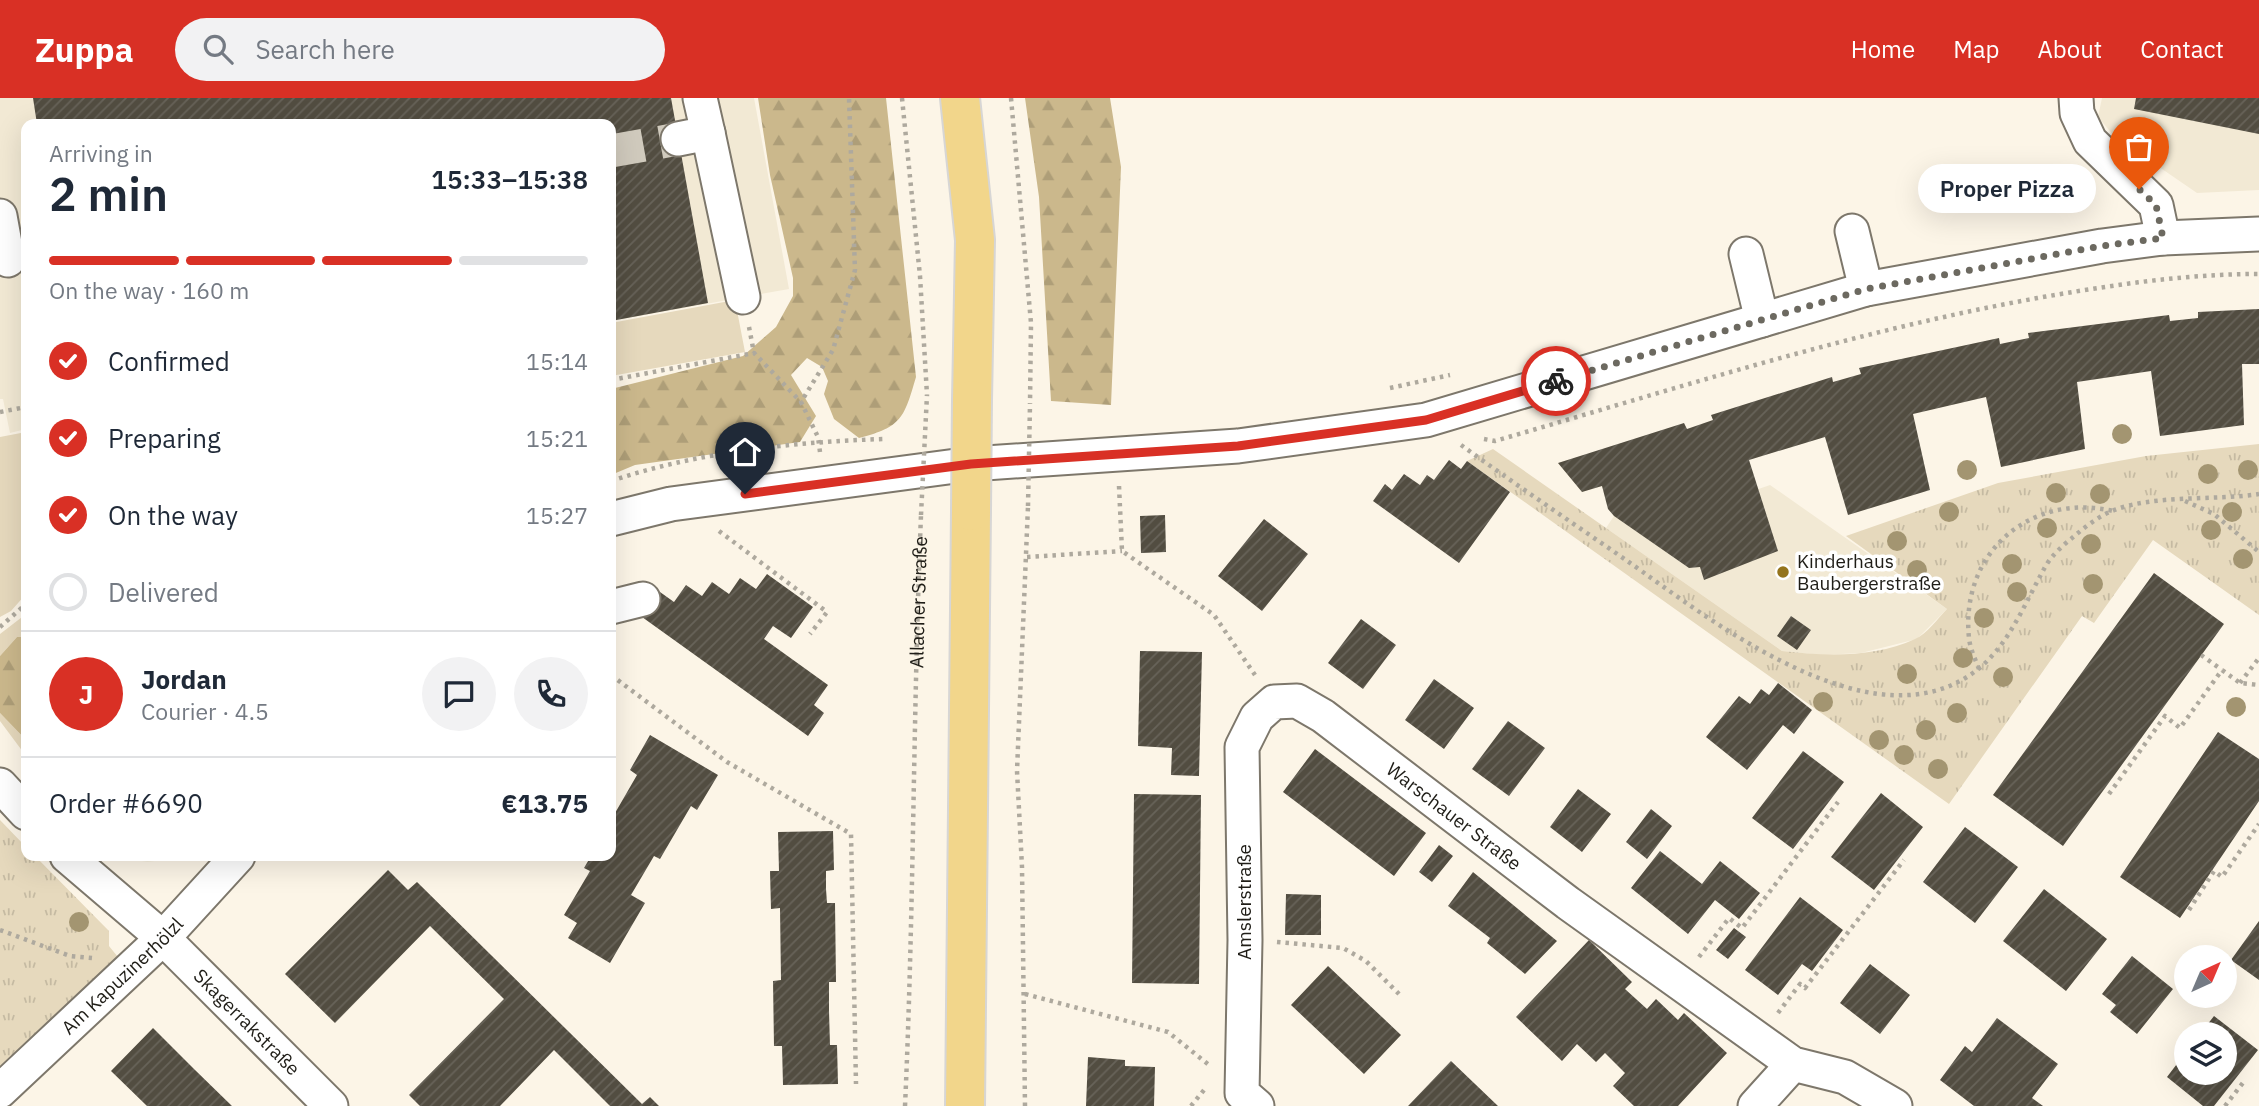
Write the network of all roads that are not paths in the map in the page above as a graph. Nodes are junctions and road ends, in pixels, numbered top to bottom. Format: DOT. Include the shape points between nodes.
graph roads {
  1 [pos="700,98"];
  2 [pos="960,98"];
  3 [pos="2076,98"];
  4 [pos="0,216"];
  5 [pos="1852,231"];
  6 [pos="2259,234"];
  7 [pos="2163,238"];
  8 [pos="1746,254"];
  9 [pos="12,260"];
  10 [pos="1866,289"];
  11 [pos="743,297"];
  12 [pos="1762,320"];
  13 [pos="616,518"];
  14 [pos="643,599"];
  15 [pos="616,606"];
  16 [pos="1274,702"];
  17 [pos="0,785"];
  18 [pos="21,808"];
  19 [pos="73,861"];
  20 [pos="233,861"];
  21 [pos="163,937"];
  22 [pos="1793,1063"];
  23 [pos="0,1091"];
  24 [pos="1250,1099"];
  25 [pos="331,1106"];
  26 [pos="965,1106"];
  27 [pos="1755,1106"];
  28 [pos="1895,1106"];
  1 -- 11 [label="street" via="693,136"];
  2 -- 26 [label="main road, bridge" via="975,240"];
  3 -- 7 [label="street" via="2077,113 2090,141 2156,205"];
  4 -- 9 [label="street"];
  5 -- 10 [label="street"];
  6 -- 7 [label="street"];
  7 -- 10 [label="street"];
  8 -- 12 [label="street"];
  10 -- 12 [label="street"];
  12 -- 13 [label="street" via="1426,420 1238,446 971,464 692,501"];
  14 -- 15 [label="street"];
  16 -- 22 [label="street, Warschauer Straße" via="1297,701 1323,716 1679,984"];
  16 -- 24 [label="street, Amslerstraße" via="1256,717 1242,747"];
  17 -- 18 [label="street"];
  19 -- 21 [label="street, Skagerrakstraße"];
  20 -- 21 [label="street, Am Kapuzinerhölzl"];
  21 -- 23 [label="street, Am Kapuzinerhölzl"];
  21 -- 25 [label="street, Skagerrakstraße"];
  22 -- 27 [label="street"];
  22 -- 28 [label="street, Warschauer Straße" via="1845,1077"];
}
